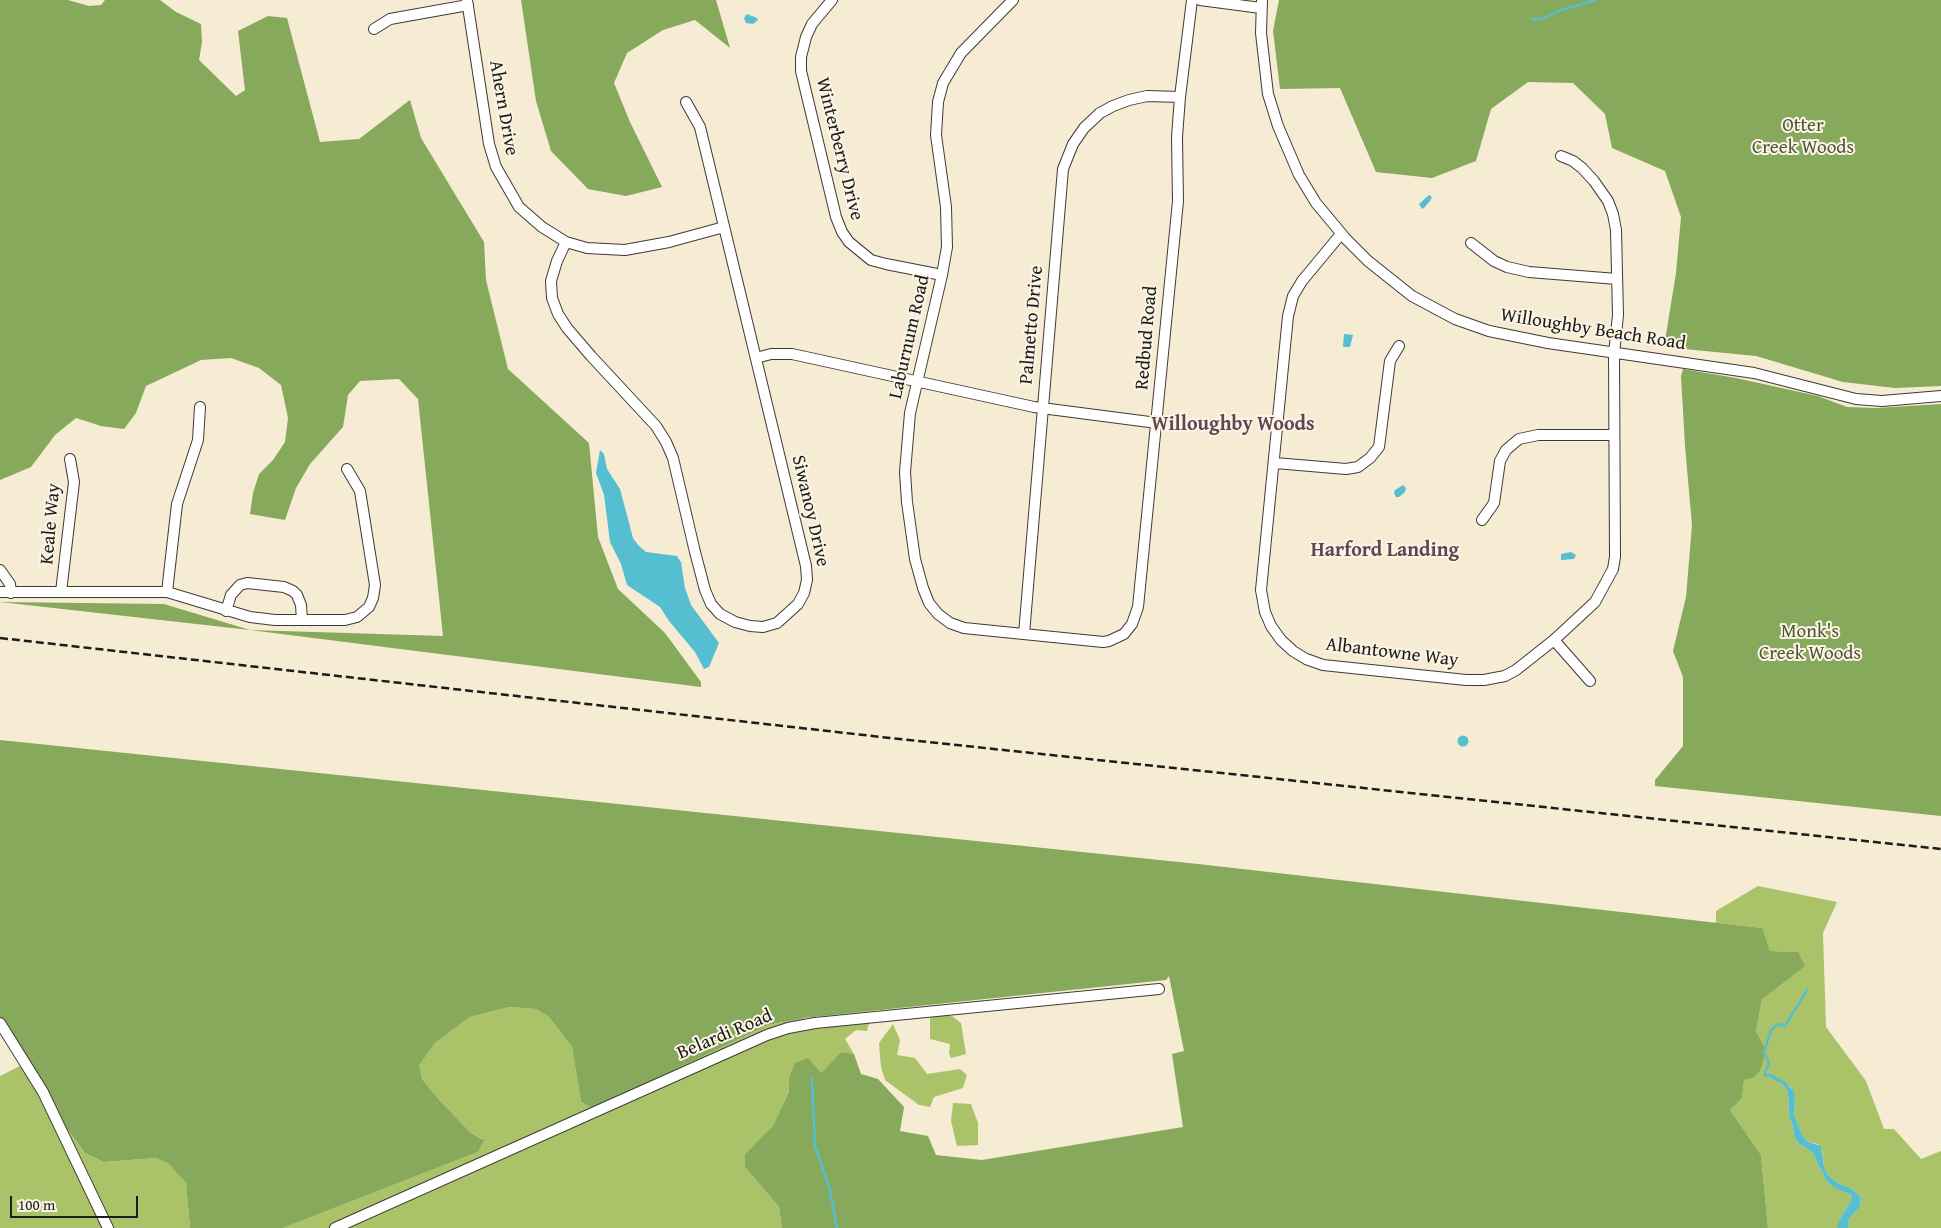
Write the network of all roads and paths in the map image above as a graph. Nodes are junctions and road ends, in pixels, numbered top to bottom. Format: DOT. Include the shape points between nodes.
graph roads {
  1 [pos="832,0"];
  2 [pos="1013,0"];
  3 [pos="1192,0"];
  4 [pos="1200,0"];
  5 [pos="468,3"];
  6 [pos="1261,4"];
  7 [pos="374,29"];
  8 [pos="1180,97"];
  9 [pos="686,102"];
  10 [pos="1561,156"];
  11 [pos="724,228"];
  12 [pos="1341,234"];
  13 [pos="566,242"];
  14 [pos="1471,243"];
  15 [pos="942,275"];
  16 [pos="1617,279"];
  17 [pos="1399,346"];
  18 [pos="1614,354"];
  19 [pos="756,358"];
  20 [pos="918,383"];
  21 [pos="1941,396"];
  22 [pos="200,407"];
  23 [pos="1042,408"];
  24 [pos="1156,423"];
  25 [pos="1614,435"];
  26 [pos="70,459"];
  27 [pos="1275,463"];
  28 [pos="347,469"];
  29 [pos="1482,520"];
  30 [pos="0,570"];
  31 [pos="0,592"];
  32 [pos="61,592"];
  33 [pos="167,592"];
  34 [pos="11,594"];
  35 [pos="226,611"];
  36 [pos="302,620"];
  37 [pos="1024,634"];
  38 [pos="1554,640"];
  39 [pos="1590,681"];
  40 [pos="1160,989"];
  41 [pos="0,1023"];
  42 [pos="108,1228"];
  43 [pos="335,1228"];
  1 -- 15 [label="street, Winterberry Drive" via="812,24 806,37 801,71 842,232 871,260"];
  2 -- 15 [label="street, Laburnum Road" via="961,53 943,83 938,102 936,135 946,207 947,247"];
  3 -- 8 [label="street, Redbud Road"];
  4 -- 6 [label="street"];
  5 -- 7 [label="street" via="390,19"];
  5 -- 13 [label="street, Ahern Drive" via="489,144 496,167 519,207"];
  6 -- 12 [label="street, Willoughby Beach Road" via="1268,94 1278,126 1299,175"];
  8 -- 23 [label="street, Palmetto Drive" via="1147,96 1113,106 1087,124 1068,155 1063,169"];
  8 -- 24 [label="street, Redbud Road" via="1178,201"];
  9 -- 11 [label="street, Siwanoy Drive" via="700,127"];
  10 -- 16 [label="street, Albantowne Way" via="1582,168 1608,201 1616,230"];
  11 -- 13 [label="street, Ahern Drive" via="625,250 587,248"];
  11 -- 19 [label="street, Siwanoy Drive"];
  12 -- 18 [label="street, Willoughby Beach Road" via="1368,261 1412,296 1455,318 1489,331"];
  12 -- 27 [label="street, Albantowne Way" via="1302,281 1291,304"];
  13 -- 19 [label="street, Siwanoy Drive" via="551,281 552,298 558,314 591,356 656,426 666,442 711,604 720,614 735,622 763,626 777,623 789,614 801,598 807,580 803,550"];
  14 -- 16 [label="street" via="1507,267 1529,272"];
  15 -- 20 [label="street, Laburnum Road"];
  16 -- 18 [label="street, Albantowne Way"];
  17 -- 27 [label="street" via="1390,361 1379,447 1370,458 1358,467 1346,469"];
  18 -- 21 [label="street, Willoughby Beach Road" via="1754,372 1856,399 1882,401"];
  18 -- 25 [label="street, Albantowne Way"];
  19 -- 20 [label="street" via="792,354"];
  20 -- 23 [label="street"];
  20 -- 37 [label="street, Laburnum Road" via="910,413 905,472 915,559 922,588 938,614 950,623 964,628"];
  22 -- 33 [label="street" via="198,440 177,504"];
  23 -- 24 [label="street"];
  23 -- 37 [label="street, Palmetto Drive"];
  24 -- 37 [label="street, Redbud Road" via="1138,607 1130,627 1120,637 1103,642"];
  25 -- 29 [label="street" via="1538,435 1519,439 1506,450 1500,461 1494,502"];
  25 -- 38 [label="street, Albantowne Way" via="1613,569 1595,602"];
  26 -- 32 [label="street, Keale Way" via="74,482"];
  27 -- 38 [label="street, Albantowne Way" via="1261,590 1265,612 1272,626 1293,651 1331,666 1484,680 1516,670"];
  28 -- 36 [label="street" via="360,491 375,585 373,598 369,607 357,617"];
  30 -- 34 [label="street" via="10,584"];
  31 -- 34 [label="street"];
  32 -- 33 [label="street"];
  32 -- 34 [label="street"];
  33 -- 35 [label="street"];
  35 -- 36 [label="street" via="275,620"];
  35 -- 36 [label="street" via="230,595 240,585 284,587 297,595"];
  38 -- 39 [label="street"];
  40 -- 43 [label="street, Belardi Road" via="788,1028"];
  41 -- 42 [label="street" via="43,1092"];
}
